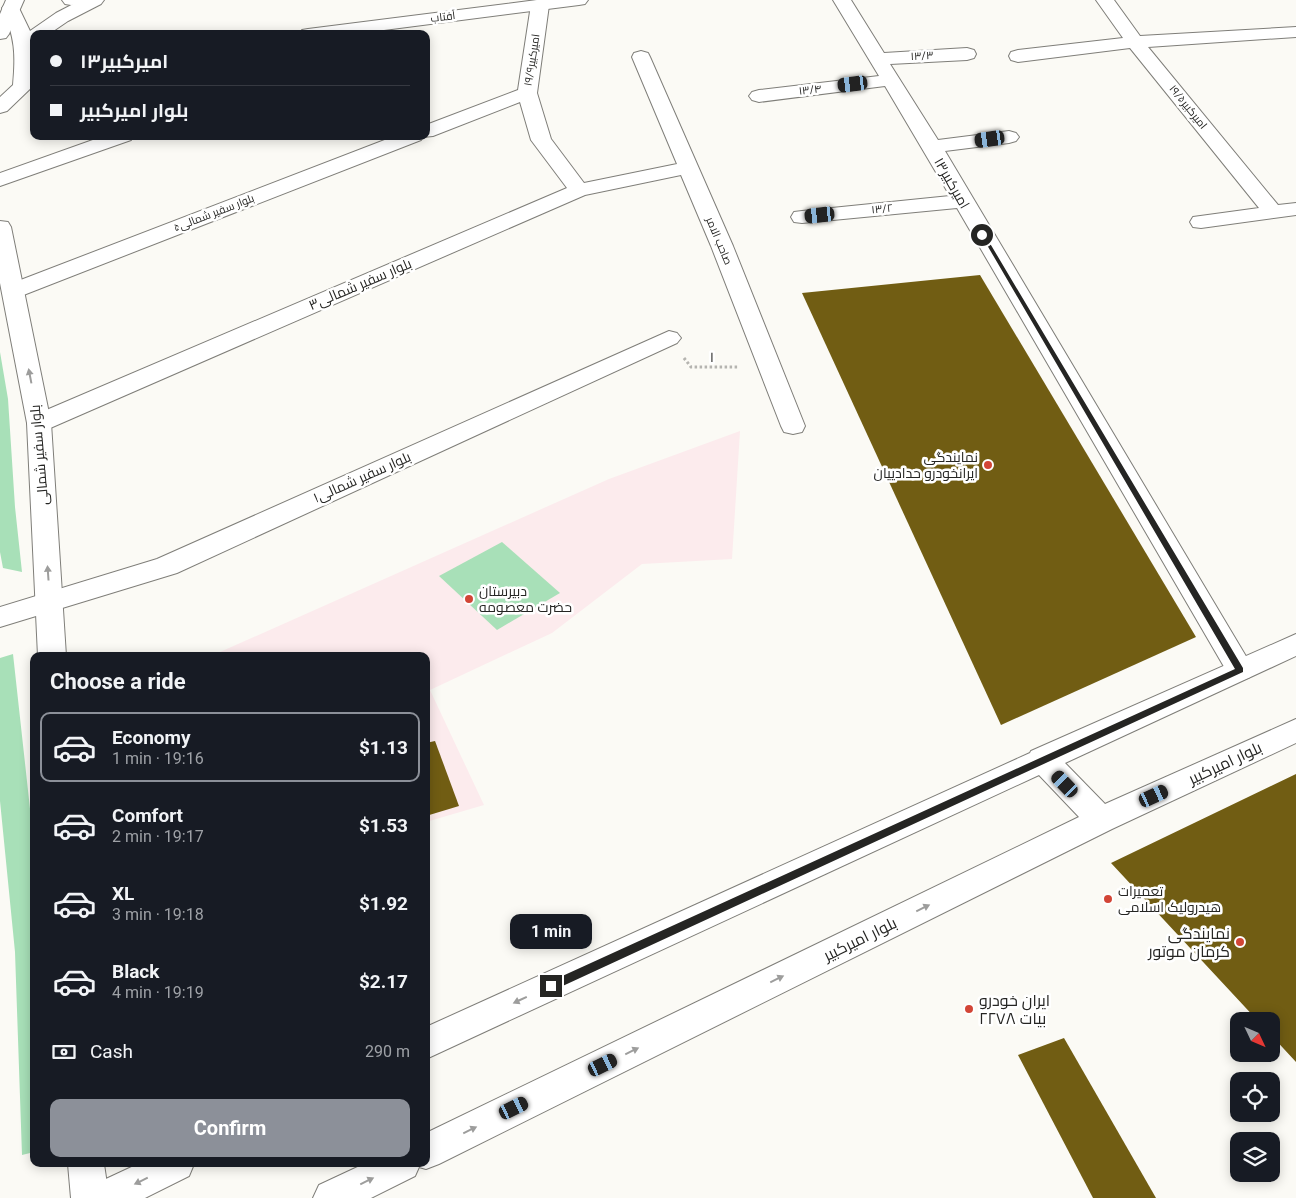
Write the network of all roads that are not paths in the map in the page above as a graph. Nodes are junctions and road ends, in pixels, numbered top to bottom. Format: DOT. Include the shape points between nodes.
graph roads {
  1 [pos="71,0"];
  2 [pos="81,0"];
  3 [pos="95,0"];
  4 [pos="579,0"];
  5 [pos="842,0"];
  6 [pos="1105,0"];
  7 [pos="13,4"];
  8 [pos="540,5"];
  9 [pos="48,30"];
  10 [pos="374,30"];
  11 [pos="1296,32"];
  12 [pos="0,34"];
  13 [pos="1135,42"];
  14 [pos="30,48"];
  15 [pos="30,54"];
  16 [pos="967,54"];
  17 [pos="1018,56"];
  18 [pos="641,57"];
  19 [pos="877,59"];
  20 [pos="890,80"];
  21 [pos="527,93"];
  22 [pos="759,96"];
  23 [pos="0,107"];
  24 [pos="430,130"];
  25 [pos="1009,137"];
  26 [pos="113,140"];
  27 [pos="404,140"];
  28 [pos="932,147"];
  29 [pos="688,168"];
  30 [pos="0,180"];
  31 [pos="579,190"];
  32 [pos="962,201"];
  33 [pos="1296,209"];
  34 [pos="1273,212"];
  35 [pos="802,217"];
  36 [pos="1202,222"];
  37 [pos="0,227"];
  38 [pos="13,291"];
  39 [pos="669,338"];
  40 [pos="39,423"];
  41 [pos="793,426"];
  42 [pos="50,602"];
  43 [pos="0,617"];
  44 [pos="1296,644"];
  45 [pos="52,652"];
  46 [pos="1240,670"];
  47 [pos="1296,730"];
  48 [pos="1042,759"];
  49 [pos="1101,820"];
  50 [pos="430,1042"];
  51 [pos="430,1150"];
  52 [pos="86,1167"];
  53 [pos="170,1167"];
  54 [pos="396,1167"];
  55 [pos="90,1198"];
  56 [pos="106,1198"];
  57 [pos="332,1198"];
  1 -- 2 [label="street"];
  3 -- 9 [label="street" via="55,21"];
  4 -- 8 [label="street, آفتاب"];
  5 -- 19 [label="street, امیرکبیر۱۳"];
  6 -- 13 [label="street, امیرکبیر۱۹/۵"];
  7 -- 12 [label="street"];
  7 -- 14 [label="street"];
  8 -- 10 [label="street, آفتاب"];
  8 -- 21 [label="street, امیرکبیر۱۹/۹"];
  11 -- 13 [label="street"];
  13 -- 17 [label="street"];
  13 -- 34 [label="street, امیرکبیر۱۹/۵"];
  15 -- 23 [label="street" via="22,87"];
  16 -- 19 [label="street, ۱۳/۳"];
  18 -- 29 [label="street, صاحب الامر"];
  19 -- 20 [label="street, امیرکبیر۱۳"];
  20 -- 22 [label="street, ۱۳/۴"];
  20 -- 28 [label="street, امیرکبیر۱۳"];
  21 -- 24 [label="street"];
  21 -- 31 [label="street, امیرکبیر۱۹/۹" via="541,140"];
  25 -- 28 [label="street"];
  26 -- 30 [label="street"];
  27 -- 38 [label="street, بلوار سفیر شمالی۵"];
  28 -- 32 [label="street, امیرکبیر۱۳"];
  29 -- 31 [label="street, بلوار سفیر شمالی۳"];
  29 -- 41 [label="street, صاحب الامر"];
  31 -- 40 [label="street, بلوار سفیر شمالی۳"];
  32 -- 35 [label="street, ۱۳/۲"];
  32 -- 46 [label="street, امیرکبیر۱۳"];
  33 -- 34 [label="street"];
  34 -- 36 [label="street"];
  37 -- 38 [label="street, بلوار سفیر شمالی"];
  40 -- 38 [label="street, بلوار سفیر شمالی, one-way"];
  39 -- 42 [label="street, بلوار سفیر شمالی۱" via="167,566"];
  42 -- 40 [label="street, بلوار سفیر شمالی, one-way"];
  42 -- 43 [label="street, بلوار سفیر شمالی۱"];
  42 -- 45 [label="street, بلوار سفیر شمالی"];
  44 -- 46 [label="street"];
  46 -- 48 [label="street"];
  47 -- 49 [label="street, بلوار امیرکبیر"];
  48 -- 49 [label="street"];
  48 -- 50 [label="street, one-way"];
  51 -- 49 [label="street, بلوار امیرکبیر, one-way"];
  52 -- 55 [label="street"];
  53 -- 56 [label="street, one-way"];
  57 -- 54 [label="street, one-way"];
}
